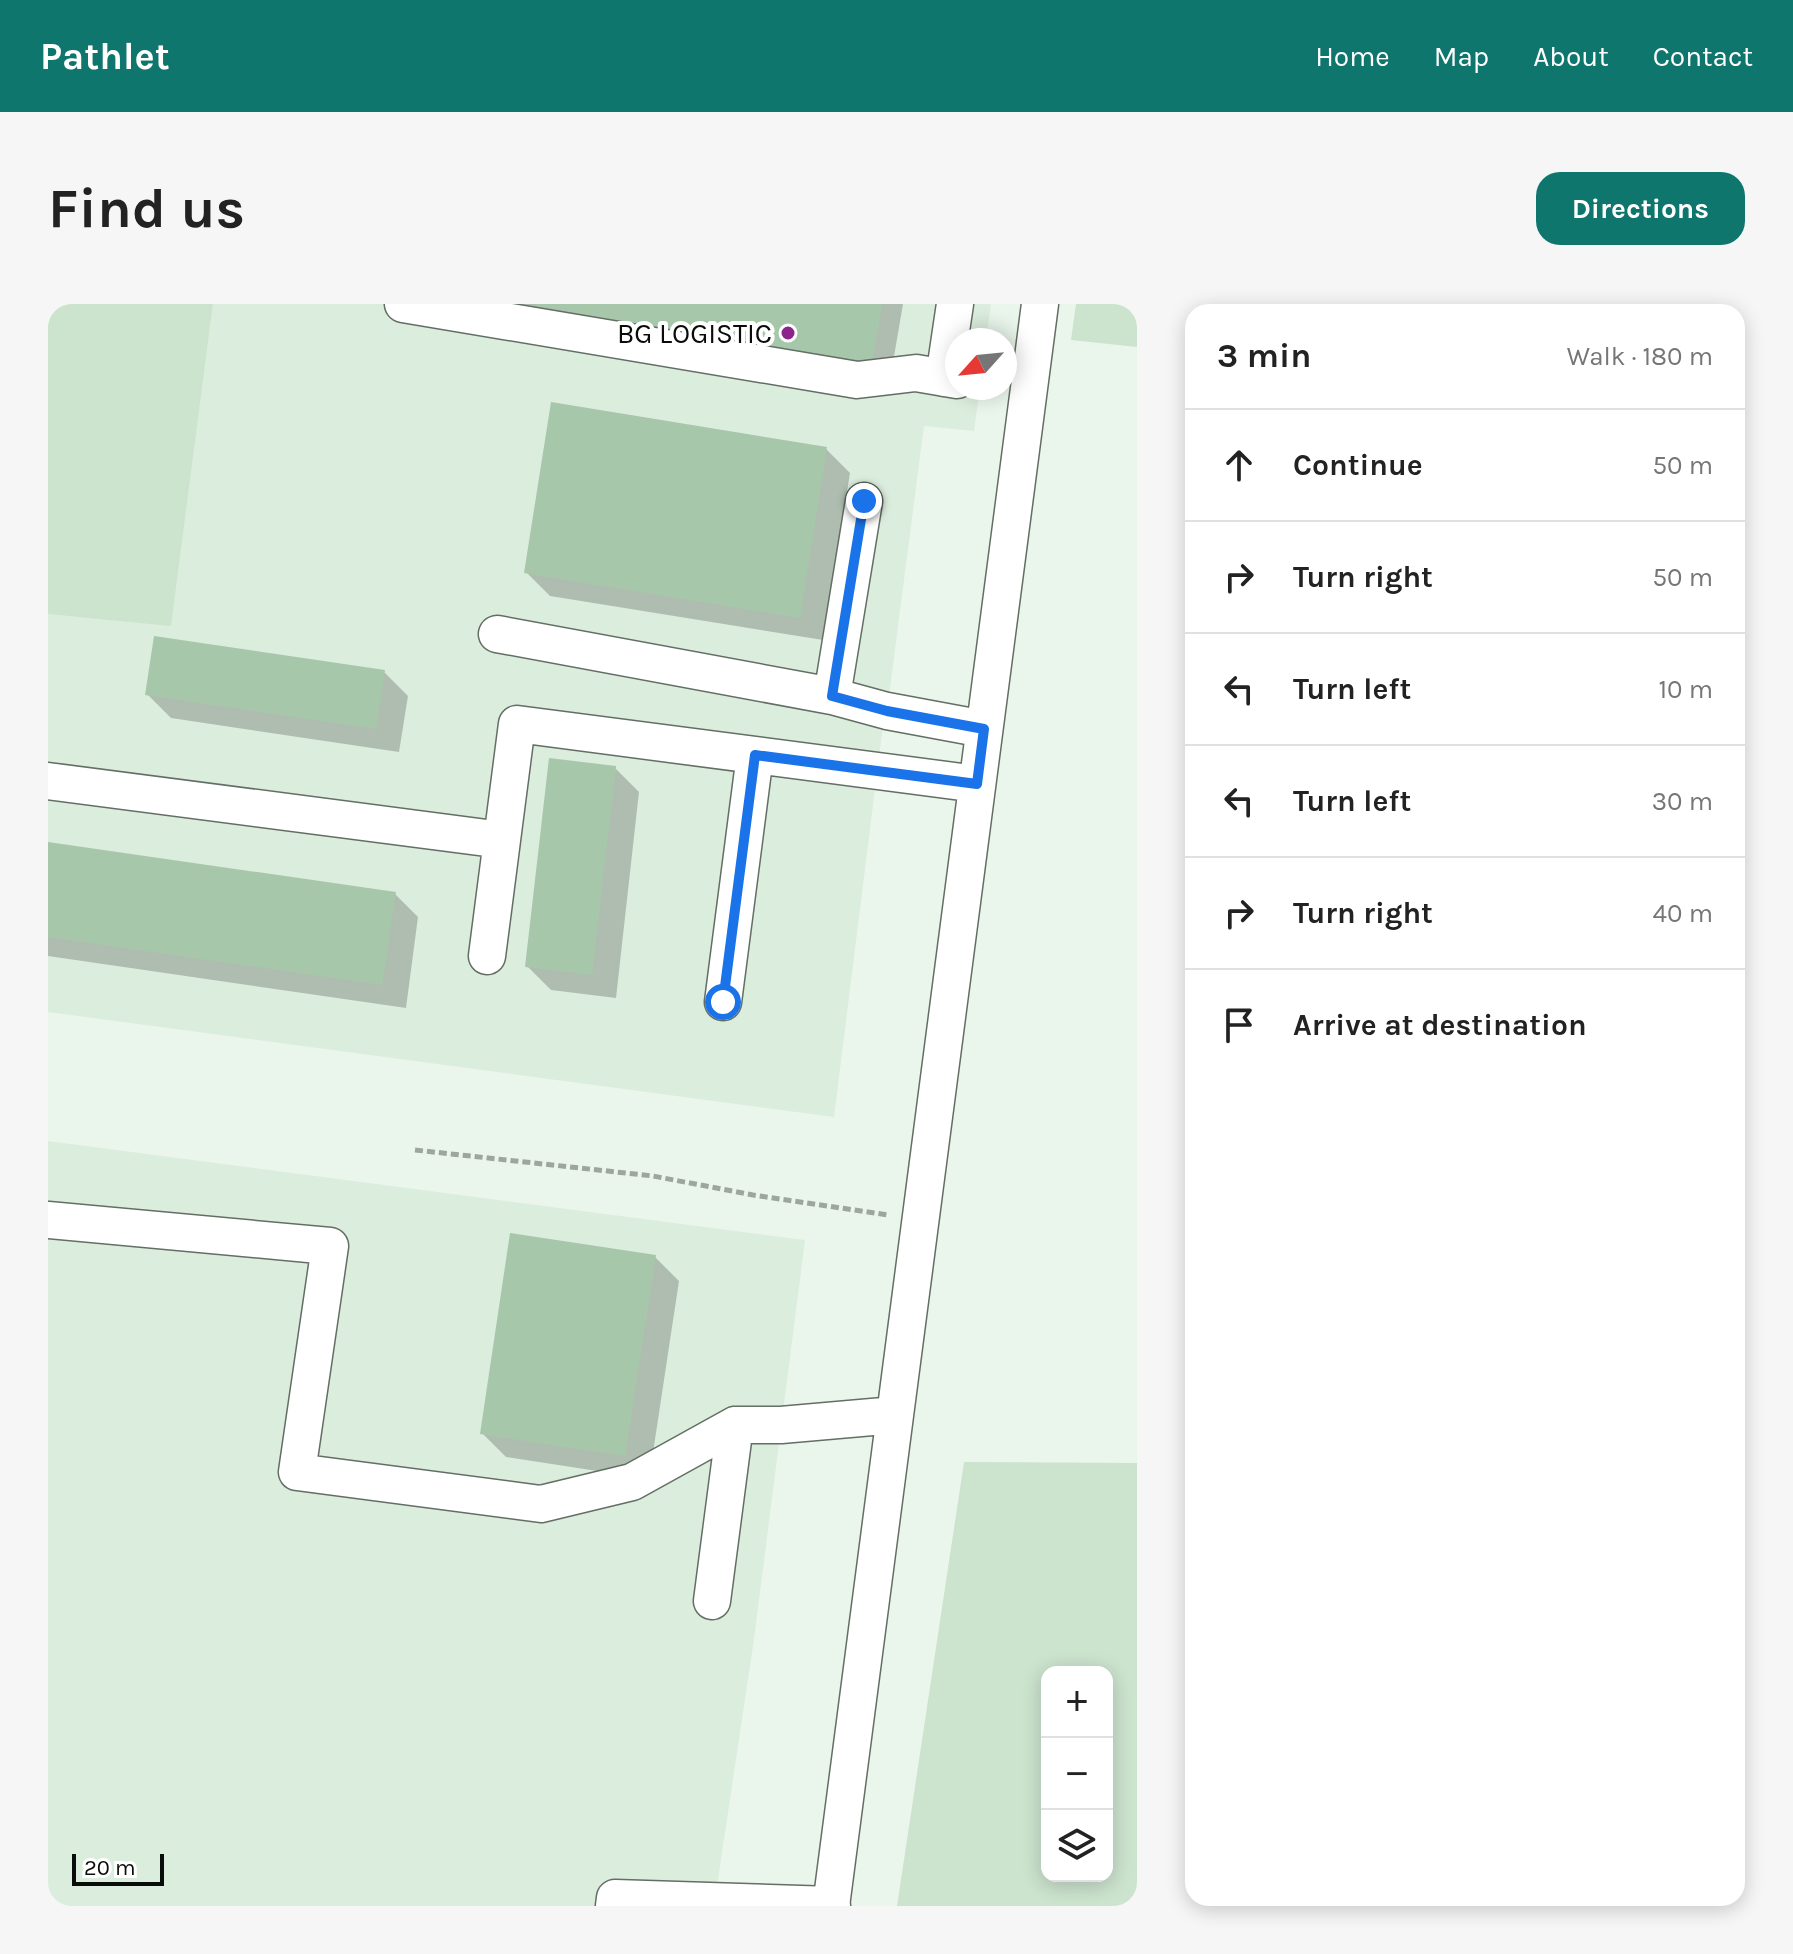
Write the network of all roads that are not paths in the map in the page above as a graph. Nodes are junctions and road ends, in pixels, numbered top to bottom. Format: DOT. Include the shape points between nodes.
graph roads {
  1 [pos="403,304"];
  2 [pos="955,304"];
  3 [pos="1040,304"];
  4 [pos="953,328"];
  5 [pos="945,378"];
  6 [pos="1017,387"];
  7 [pos="1016,400"];
  8 [pos="864,501"];
  9 [pos="497,634"];
  10 [pos="832,696"];
  11 [pos="984,729"];
  12 [pos="755,755"];
  13 [pos="48,781"];
  14 [pos="977,784"];
  15 [pos="502,840"];
  16 [pos="487,956"];
  17 [pos="723,1002"];
  18 [pos="48,1220"];
  19 [pos="895,1415"];
  20 [pos="735,1425"];
  21 [pos="712,1601"];
  22 [pos="832,1905"];
  23 [pos="614,1906"];
  1 -- 5 [label="street" via="857,380 916,373"];
  2 -- 4 [label="street"];
  3 -- 6 [label="street"];
  7 -- 11 [label="street"];
  8 -- 10 [label="street"];
  9 -- 10 [label="street"];
  10 -- 11 [label="street"];
  11 -- 14 [label="street"];
  12 -- 14 [label="street"];
  12 -- 15 [label="street" via="517,724"];
  12 -- 17 [label="street"];
  13 -- 15 [label="street"];
  14 -- 19 [label="street"];
  15 -- 16 [label="street"];
  18 -- 20 [label="street" via="330,1246 297,1472 541,1504 632,1482"];
  19 -- 20 [label="street"];
  19 -- 22 [label="street"];
  20 -- 21 [label="street"];
  22 -- 23 [label="street" via="615,1898"];
}
